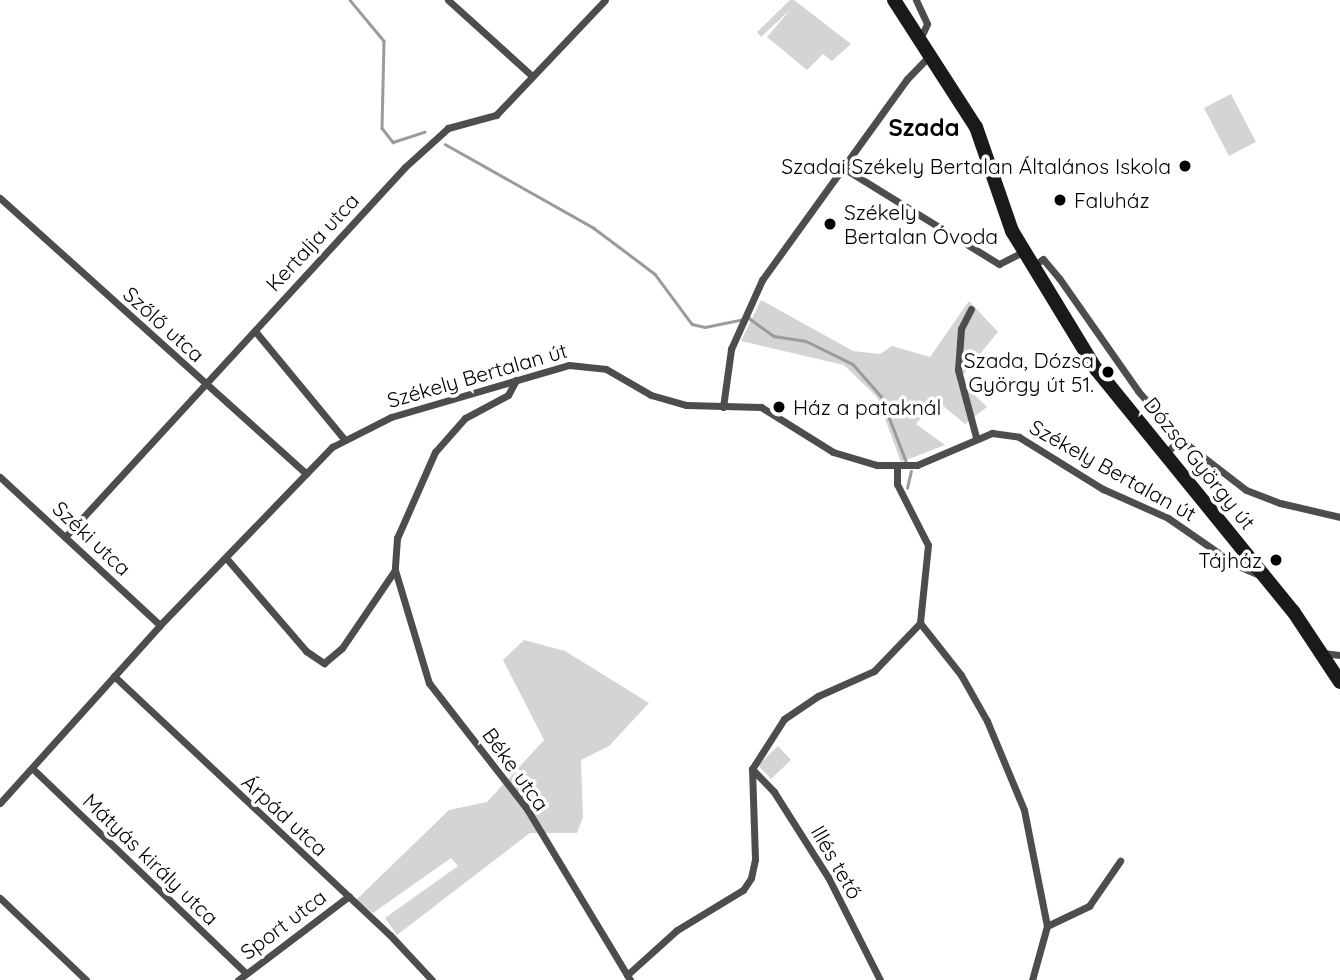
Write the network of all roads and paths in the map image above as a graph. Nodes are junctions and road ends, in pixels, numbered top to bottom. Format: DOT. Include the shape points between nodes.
graph roads {
  1 [pos="448,0"];
  2 [pos="605,0"];
  3 [pos="894,0"];
  4 [pos="916,0"];
  5 [pos="919,40"];
  6 [pos="930,55"];
  7 [pos="530,74"];
  8 [pos="845,169"];
  9 [pos="0,198"];
  10 [pos="1023,251"];
  11 [pos="1032,267"];
  12 [pos="971,309"];
  13 [pos="254,331"];
  14 [pos="516,380"];
  15 [pos="203,383"];
  16 [pos="723,407"];
  17 [pos="976,437"];
  18 [pos="344,439"];
  19 [pos="1180,439"];
  20 [pos="1165,454"];
  21 [pos="897,467"];
  22 [pos="306,474"];
  23 [pos="0,477"];
  24 [pos="1340,517"];
  25 [pos="65,537"];
  26 [pos="227,559"];
  27 [pos="395,570"];
  28 [pos="1264,576"];
  29 [pos="920,623"];
  30 [pos="160,625"];
  31 [pos="1323,653"];
  32 [pos="1340,655"];
  33 [pos="114,676"];
  34 [pos="1340,682"];
  35 [pos="33,769"];
  36 [pos="752,769"];
  37 [pos="0,803"];
  38 [pos="1120,861"];
  39 [pos="349,896"];
  40 [pos="0,898"];
  41 [pos="1047,926"];
  42 [pos="246,973"];
  43 [pos="629,977"];
  44 [pos="86,980"];
  45 [pos="238,980"];
  46 [pos="432,980"];
  47 [pos="880,980"];
  48 [pos="1032,980"];
  1 -- 7 [label="street"];
  2 -- 7 [label="street, Kertalja utca"];
  3 -- 5 [label="main road, Dózsa György út"];
  4 -- 5 [label="street" via="927,24"];
  5 -- 6 [label="main road, Dózsa György út"];
  6 -- 8 [label="street" via="907,79"];
  6 -- 10 [label="main road, Dózsa György út" via="976,127"];
  7 -- 13 [label="street, Kertalja utca" via="496,115 447,128 405,167"];
  8 -- 10 [label="street" via="1002,265"];
  8 -- 16 [label="street" via="769,271 748,309 726,365"];
  9 -- 15 [label="street, Szőlő utca"];
  10 -- 11 [label="main road, Dózsa György út"];
  11 -- 19 [label="street, Dózsa György út" via="1043,259 1138,391"];
  11 -- 20 [label="main road, Dózsa György út" via="1096,369"];
  12 -- 17 [label="street" via="961,329 958,370"];
  13 -- 15 [label="street, Kertalja utca"];
  13 -- 18 [label="street"];
  14 -- 16 [label="street, Székely Bertalan út" via="588,364 607,369 667,401"];
  14 -- 18 [label="street, Székely Bertalan út" via="431,404"];
  14 -- 27 [label="street, Béke utca" via="508,394 465,418 435,452 397,538"];
  15 -- 22 [label="street, Szőlő utca"];
  15 -- 25 [label="street, Kertalja utca"];
  16 -- 21 [label="street, Székely Bertalan út" via="761,407 840,455"];
  17 -- 21 [label="street, Székely Bertalan út" via="928,461"];
  17 -- 28 [label="street, Székely Bertalan út" via="992,433 1019,437 1103,489 1168,518 1236,565"];
  18 -- 22 [label="street, Székely Bertalan út"];
  19 -- 20 [label="street"];
  19 -- 24 [label="street" via="1246,490"];
  20 -- 28 [label="main road, Dózsa György út"];
  21 -- 29 [label="street" via="897,484 928,545"];
  22 -- 26 [label="street, Székely Bertalan út"];
  23 -- 25 [label="street, Széki utca"];
  25 -- 30 [label="street, Széki utca"];
  26 -- 27 [label="street, Béke utca" via="312,657 324,663 342,648"];
  26 -- 30 [label="street, Székely Bertalan út"];
  27 -- 43 [label="street, Béke utca" via="429,684 527,809"];
  28 -- 31 [label="main road, Dózsa György út"];
  29 -- 36 [label="street" via="874,671 818,696 784,719"];
  29 -- 41 [label="street" via="961,675 987,721 1016,790"];
  30 -- 33 [label="street, Székely Bertalan út"];
  31 -- 32 [label="street"];
  31 -- 34 [label="main road, Dózsa György út"];
  33 -- 35 [label="street, Székely Bertalan út"];
  33 -- 39 [label="street, Árpád utca"];
  35 -- 37 [label="street, Székely Bertalan út"];
  35 -- 42 [label="street, Mátyás király utca"];
  36 -- 43 [label="street" via="755,859 751,878 735,895 677,930"];
  36 -- 47 [label="street, Illés tető" via="774,792 828,877"];
  38 -- 41 [label="street" via="1089,906"];
  39 -- 42 [label="street, Sport utca"];
  39 -- 46 [label="street, Árpád utca"];
  40 -- 44 [label="street"];
  41 -- 48 [label="street"];
  42 -- 45 [label="street, Sport utca"];
}
